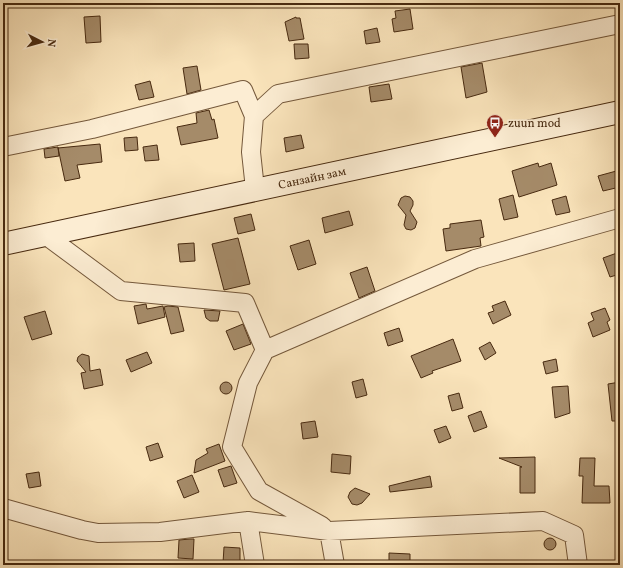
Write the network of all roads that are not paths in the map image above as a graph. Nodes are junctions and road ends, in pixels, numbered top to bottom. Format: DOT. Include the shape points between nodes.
graph roads {
  1 [pos="620,24"];
  2 [pos="620,112"];
  3 [pos="254,116"];
  4 [pos="3,147"];
  5 [pos="255,189"];
  6 [pos="620,218"];
  7 [pos="44,234"];
  8 [pos="3,244"];
  9 [pos="264,350"];
  10 [pos="3,508"];
  11 [pos="248,522"];
  12 [pos="329,531"];
  13 [pos="255,565"];
  14 [pos="335,565"];
  15 [pos="578,565"];
  1 -- 3 [label="street" via="278,94"];
  2 -- 5 [label="main road, Санзайн зам"];
  3 -- 4 [label="street" via="243,90 92,129"];
  3 -- 5 [label="street" via="251,152"];
  5 -- 7 [label="main road, Санзайн зам"];
  6 -- 9 [label="street" via="475,259"];
  7 -- 8 [label="main road, Санзайн зам"];
  7 -- 9 [label="street" via="121,292 245,304"];
  9 -- 12 [label="street" via="248,383 232,447 258,491"];
  10 -- 11 [label="street" via="98,533 160,532"];
  11 -- 12 [label="street"];
  11 -- 13 [label="street"];
  12 -- 14 [label="street"];
  12 -- 15 [label="street" via="543,521 574,535"];
}
